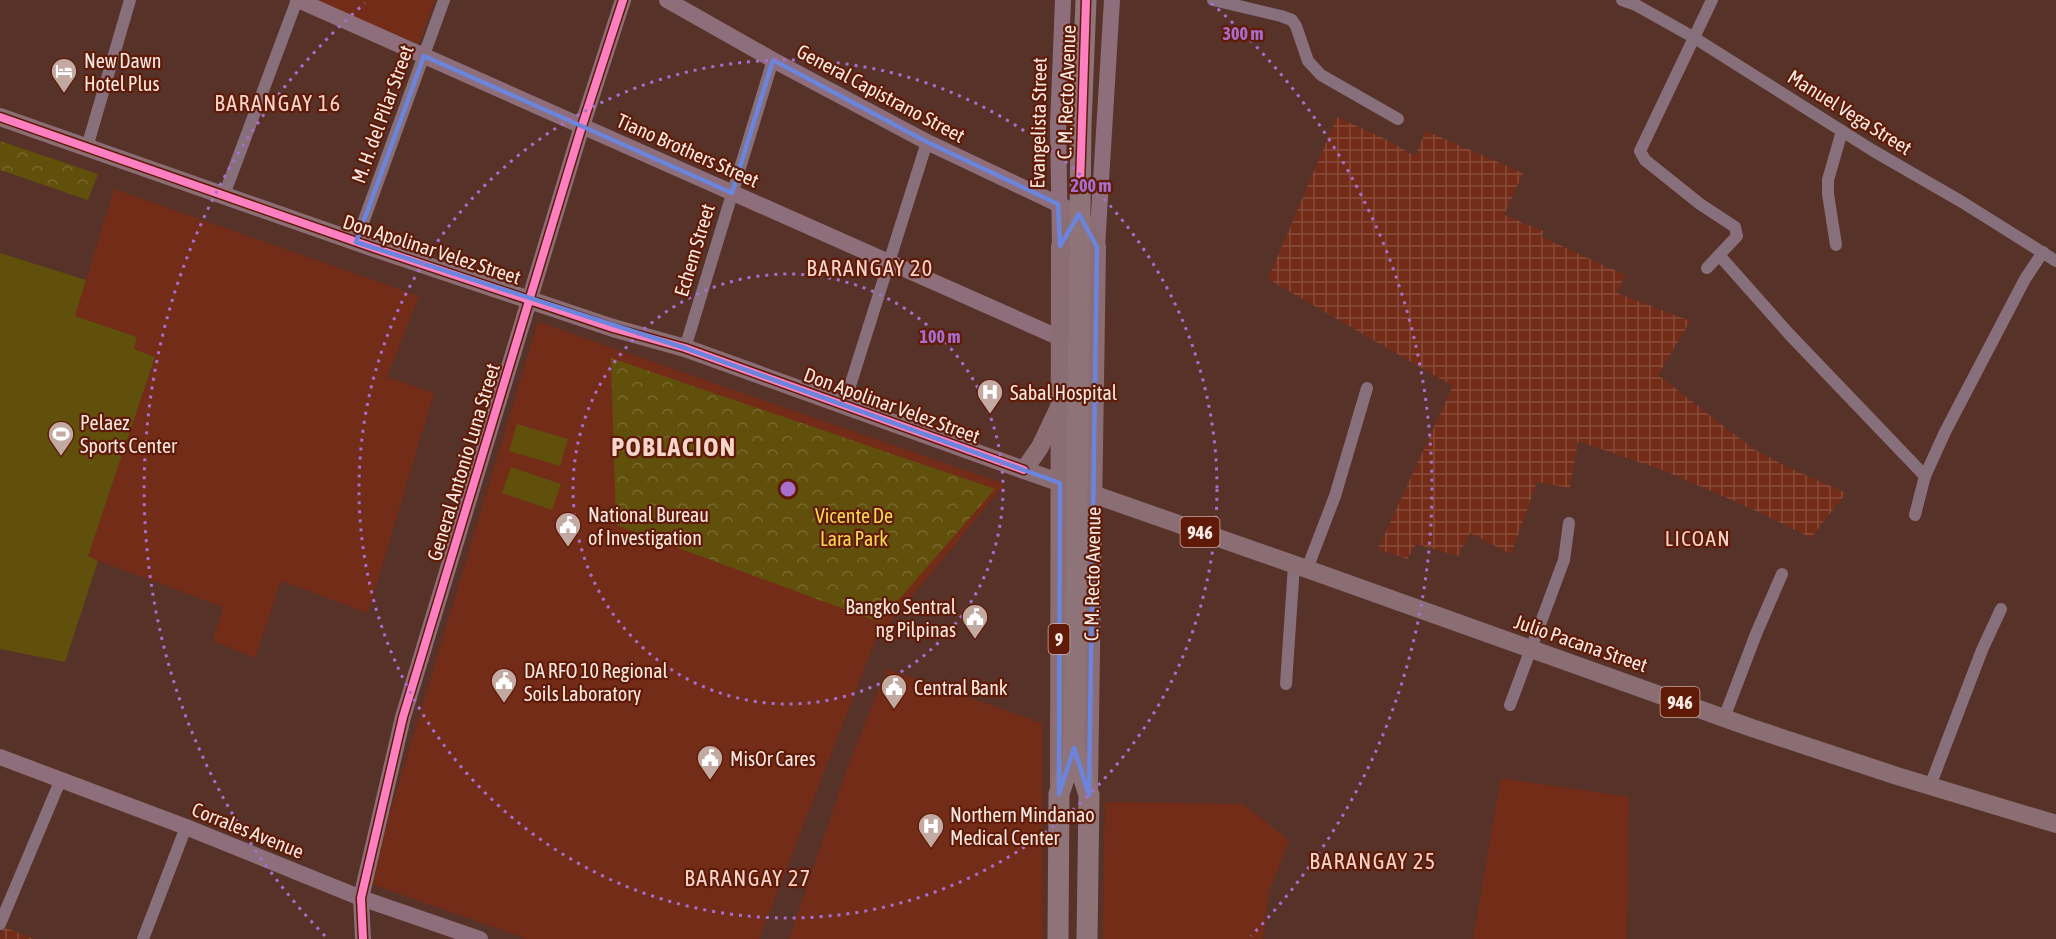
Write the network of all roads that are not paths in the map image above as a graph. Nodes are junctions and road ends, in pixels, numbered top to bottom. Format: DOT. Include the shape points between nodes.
graph roads {
  1 [pos="129,0"];
  2 [pos="297,0"];
  3 [pos="444,0"];
  4 [pos="623,0"];
  5 [pos="667,0"];
  6 [pos="1063,0"];
  7 [pos="1086,0"];
  8 [pos="1112,0"];
  9 [pos="1213,0"];
  10 [pos="1622,0"];
  11 [pos="1712,0"];
  12 [pos="1640,3"];
  13 [pos="1693,37"];
  14 [pos="424,56"];
  15 [pos="773,60"];
  16 [pos="0,117"];
  17 [pos="1398,119"];
  18 [pos="582,126"];
  19 [pos="1842,131"];
  20 [pos="927,142"];
  21 [pos="87,147"];
  22 [pos="732,193"];
  23 [pos="224,195"];
  24 [pos="1058,204"];
  25 [pos="1079,214"];
  26 [pos="356,242"];
  27 [pos="1836,245"];
  28 [pos="1060,246"];
  29 [pos="1097,247"];
  30 [pos="2043,252"];
  31 [pos="1719,255"];
  32 [pos="2056,261"];
  33 [pos="889,263"];
  34 [pos="1707,268"];
  35 [pos="530,299"];
  36 [pos="1060,338"];
  37 [pos="685,348"];
  38 [pos="1367,388"];
  39 [pos="1069,400"];
  40 [pos="844,405"];
  41 [pos="1024,470"];
  42 [pos="1925,476"];
  43 [pos="1060,483"];
  44 [pos="1094,495"];
  45 [pos="1914,514"];
  46 [pos="1569,523"];
  47 [pos="1301,567"];
  48 [pos="1782,574"];
  49 [pos="2001,609"];
  50 [pos="1530,649"];
  51 [pos="1286,684"];
  52 [pos="1510,705"];
  53 [pos="1724,718"];
  54 [pos="1074,748"];
  55 [pos="0,757"];
  56 [pos="61,779"];
  57 [pos="1930,786"];
  58 [pos="1059,794"];
  59 [pos="1089,795"];
  60 [pos="2056,824"];
  61 [pos="186,827"];
  62 [pos="361,898"];
  63 [pos="0,924"];
  64 [pos="143,939"];
  65 [pos="363,939"];
  66 [pos="480,939"];
  67 [pos="1058,939"];
  68 [pos="1087,939"];
  1 -- 21 [label="street"];
  2 -- 14 [label="street, Tiano Brothers Street"];
  2 -- 23 [label="street"];
  3 -- 14 [label="street, M. H. del Pilar Street"];
  4 -- 18 [label="street, General Antonio Luna Street"];
  5 -- 15 [label="street, General Capistrano Street"];
  6 -- 24 [label="street, Evangelista Street"];
  7 -- 25 [label="highway, C. M. Recto Avenue / 9"];
  8 -- 29 [label="street"];
  9 -- 17 [label="street" via="1292,20 1308,61 1321,75"];
  10 -- 12 [label="street, Manuel Vega Street"];
  11 -- 13 [label="street"];
  12 -- 13 [label="street, Manuel Vega Street"];
  13 -- 19 [label="street, Manuel Vega Street"];
  13 -- 31 [label="street" via="1640,151 1645,160 1700,204 1735,227 1737,236"];
  14 -- 18 [label="street, Tiano Brothers Street"];
  14 -- 26 [label="street, M. H. del Pilar Street"];
  15 -- 20 [label="street, General Capistrano Street"];
  15 -- 22 [label="street, Echem Street"];
  16 -- 21 [label="main road, Don Apolinar Velez Street"];
  18 -- 22 [label="street, Tiano Brothers Street"];
  18 -- 35 [label="street, General Antonio Luna Street"];
  19 -- 27 [label="street" via="1828,180"];
  19 -- 30 [label="street, Manuel Vega Street"];
  20 -- 24 [label="street, General Capistrano Street"];
  20 -- 33 [label="street"];
  21 -- 23 [label="main road, Don Apolinar Velez Street"];
  22 -- 33 [label="street, Tiano Brothers Street"];
  22 -- 37 [label="street, Echem Street"];
  23 -- 26 [label="main road, Don Apolinar Velez Street"];
  24 -- 25 [label="street, General Capistrano Street"];
  24 -- 28 [label="street, Evangelista Street"];
  25 -- 28 [label="main road, C. M. Recto Avenue / 9"];
  25 -- 29 [label="main road, C. M. Recto Avenue / 9"];
  25 -- 39 [label="highway, C. M. Recto Avenue / 9"];
  26 -- 35 [label="main road, Don Apolinar Velez Street"];
  28 -- 36 [label="main road, C. M. Recto Avenue / 9"];
  29 -- 44 [label="main road, C. M. Recto Avenue / 9"];
  30 -- 32 [label="street, Manuel Vega Street"];
  30 -- 42 [label="street" via="2025,279"];
  31 -- 34 [label="street"];
  31 -- 42 [label="street"];
  33 -- 36 [label="street, Tiano Brothers Street"];
  33 -- 40 [label="street"];
  35 -- 37 [label="main road, Don Apolinar Velez Street"];
  35 -- 62 [label="street, General Antonio Luna Street" via="404,717"];
  36 -- 39 [label="main road, C. M. Recto Avenue / 9"];
  37 -- 40 [label="main road, Don Apolinar Velez Street"];
  38 -- 47 [label="street" via="1335,496"];
  39 -- 41 [label="main road"];
  39 -- 43 [label="main road, C. M. Recto Avenue / 9"];
  39 -- 54 [label="highway, C. M. Recto Avenue / 9, bridge" via="1076,605"];
  40 -- 41 [label="main road, Don Apolinar Velez Street"];
  41 -- 43 [label="main road, Don Apolinar Velez Street"];
  42 -- 45 [label="street"];
  43 -- 44 [label="main road, Don Apolinar Velez Street"];
  43 -- 58 [label="main road, C. M. Recto Avenue / 9"];
  44 -- 47 [label="main road, Julio Pacana Street / 946"];
  44 -- 59 [label="main road, C. M. Recto Avenue / 9"];
  46 -- 50 [label="street" via="1563,560"];
  47 -- 50 [label="main road, Julio Pacana Street / 946"];
  47 -- 51 [label="street"];
  48 -- 53 [label="street"];
  49 -- 57 [label="street"];
  50 -- 52 [label="street"];
  50 -- 53 [label="main road, Julio Pacana Street / 946"];
  53 -- 57 [label="main road, Julio Pacana Street / 946"];
  54 -- 58 [label="highway, C. M. Recto Avenue / 9"];
  54 -- 59 [label="highway, C. M. Recto Avenue / 9"];
  55 -- 56 [label="street, Corrales Avenue"];
  56 -- 61 [label="street, Corrales Avenue"];
  56 -- 63 [label="street"];
  57 -- 60 [label="main road, Julio Pacana Street / 946"];
  58 -- 67 [label="highway, C. M. Recto Avenue / 9"];
  59 -- 68 [label="highway, C. M. Recto Avenue / 9"];
  61 -- 62 [label="street, Corrales Avenue"];
  61 -- 64 [label="street"];
  62 -- 65 [label="street, General Antonio Luna Street"];
  62 -- 66 [label="street, Corrales Avenue"];
}
